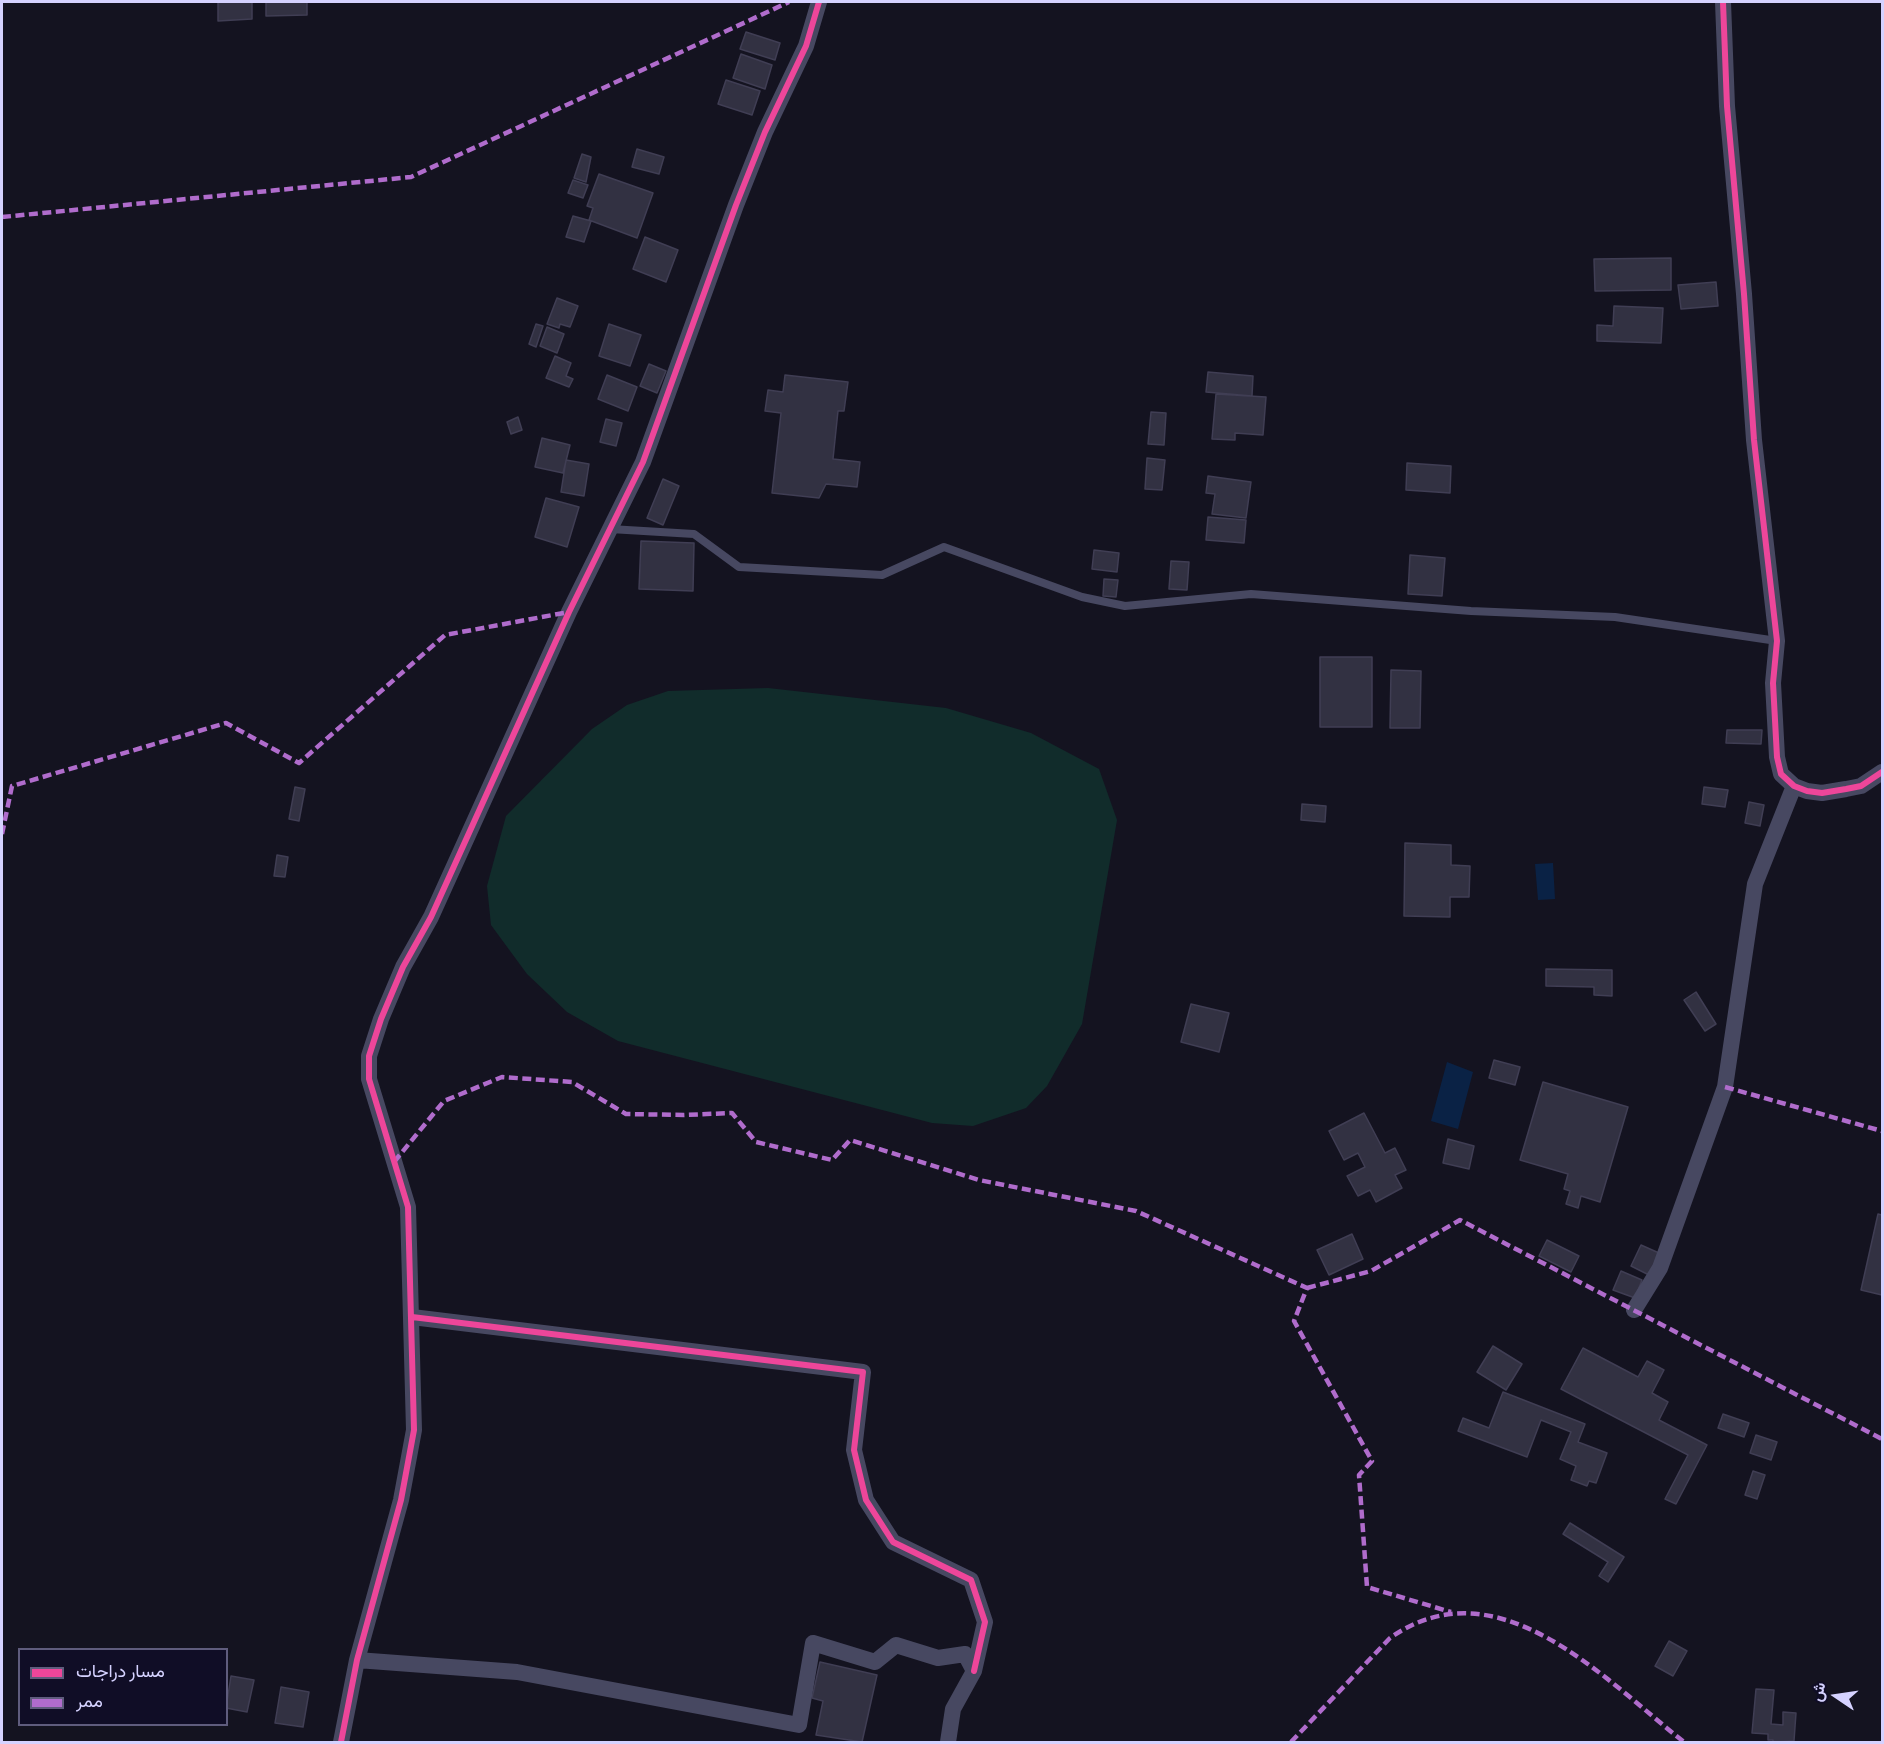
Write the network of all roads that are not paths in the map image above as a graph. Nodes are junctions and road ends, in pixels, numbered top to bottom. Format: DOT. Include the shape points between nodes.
graph roads {
  1 [pos="819,2"];
  2 [pos="1723,2"];
  3 [pos="610,530"];
  4 [pos="1777,641"];
  5 [pos="1882,772"];
  6 [pos="1794,786"];
  7 [pos="1634,1310"];
  8 [pos="412,1317"];
  9 [pos="357,1660"];
  10 [pos="974,1671"];
  11 [pos="341,1743"];
  12 [pos="948,1743"];
  1 -- 3 [label="street" via="806,46 736,205 643,462"];
  2 -- 4 [label="street" via="1727,106 1754,441"];
  3 -- 4 [label="lane" via="694,534 739,567 882,575 944,547 1082,597 1125,606 1251,594 1471,611 1615,617"];
  3 -- 8 [label="street" via="431,917 403,967 369,1056 371,1089 408,1207"];
  4 -- 6 [label="street" via="1773,683 1777,757 1781,774"];
  5 -- 6 [label="street" via="1861,786 1822,793"];
  6 -- 7 [label="street" via="1755,884 1725,1087 1659,1268"];
  8 -- 9 [label="street" via="414,1430 409,1467"];
  8 -- 10 [label="street" via="863,1372 854,1450 866,1500 893,1542 971,1580 985,1622"];
  9 -- 10 [label="street" via="517,1672 799,1725 813,1643 875,1662 896,1645 938,1658 965,1654"];
  9 -- 11 [label="street"];
  10 -- 12 [label="street" via="953,1709"];
}
